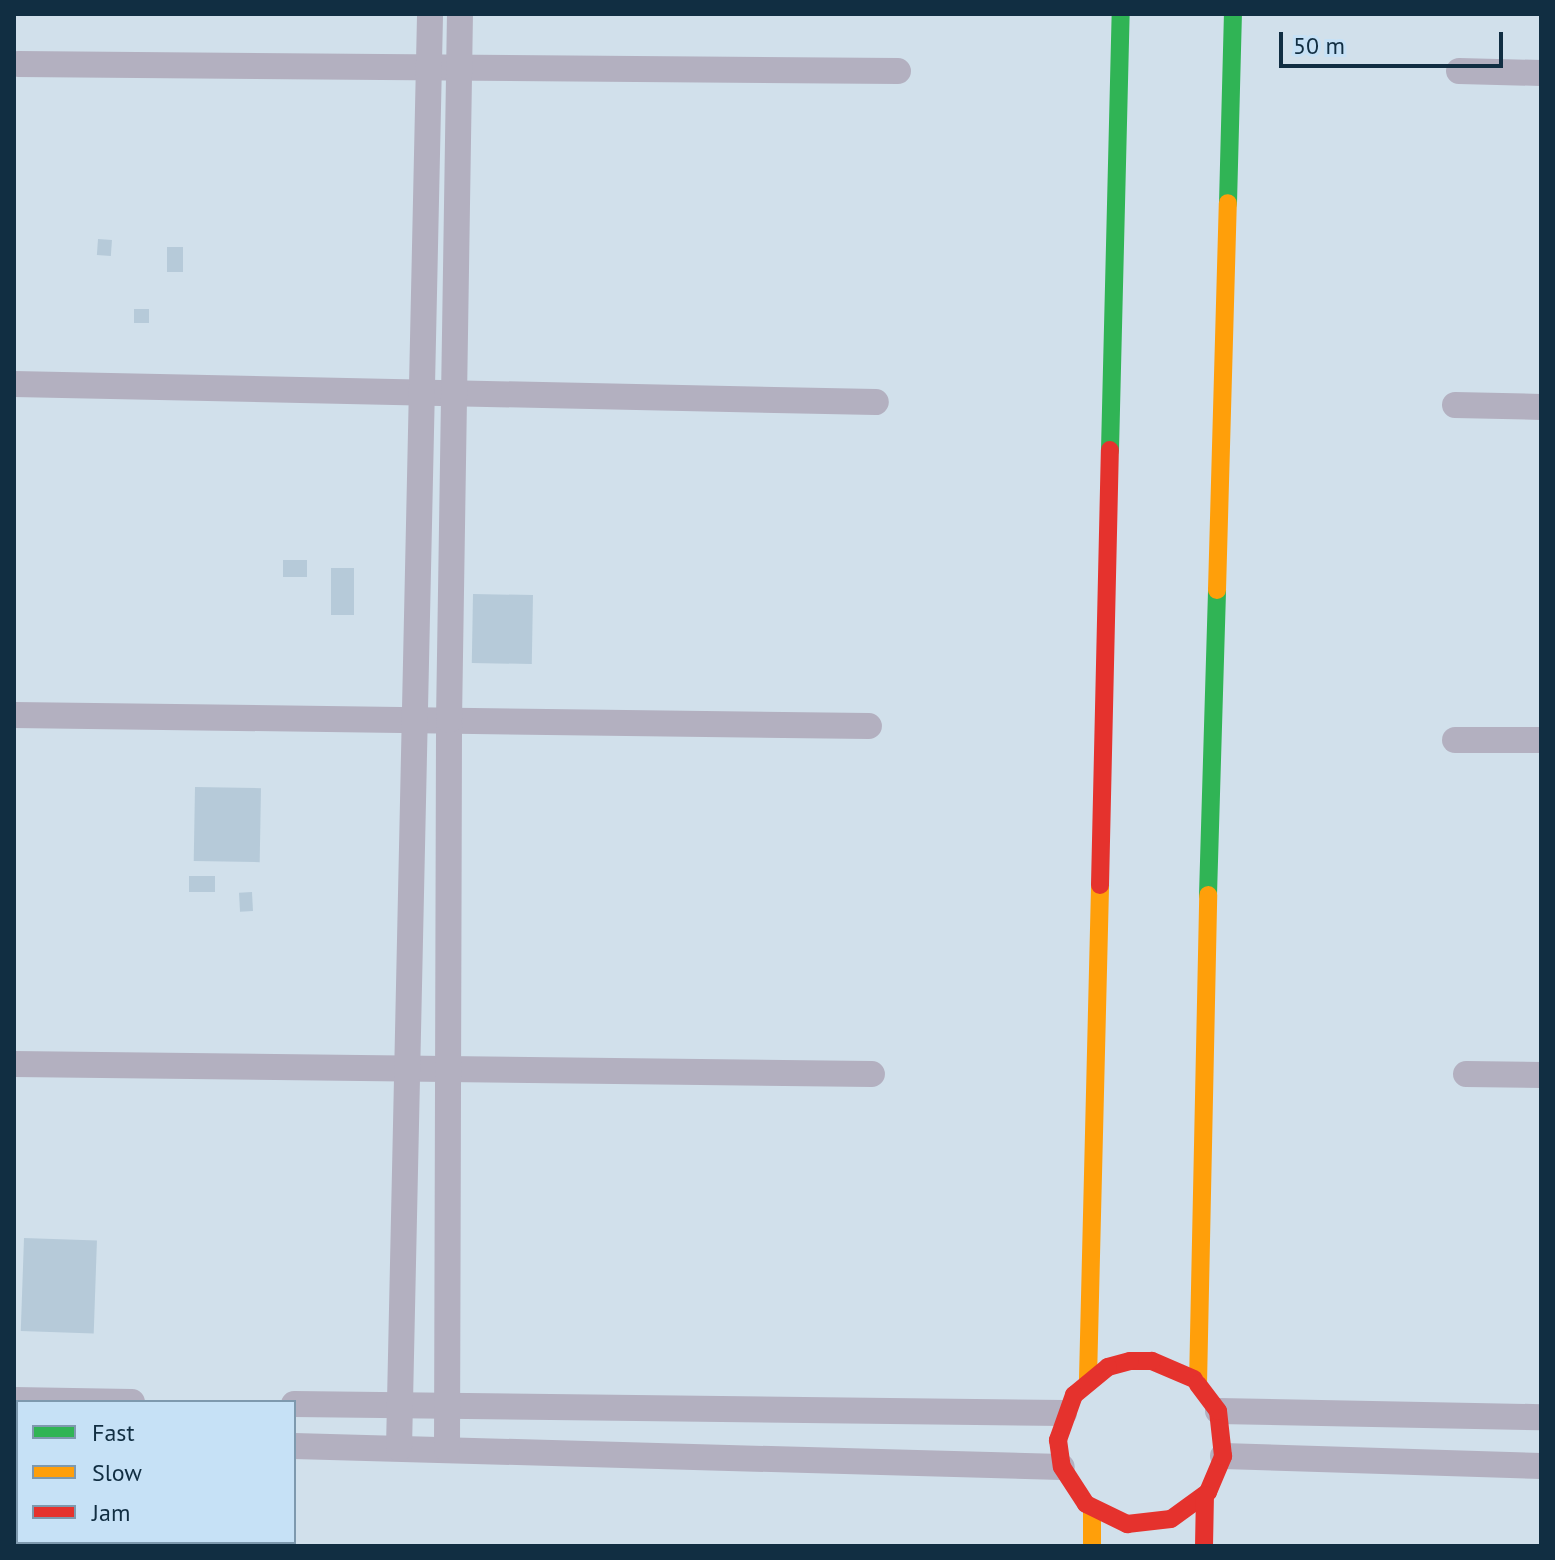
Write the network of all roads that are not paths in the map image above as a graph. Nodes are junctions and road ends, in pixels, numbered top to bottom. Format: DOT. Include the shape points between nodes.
graph roads {
  1 [pos="430,14"];
  2 [pos="460,14"];
  3 [pos="1121,14"];
  4 [pos="1233,14"];
  5 [pos="18,64"];
  6 [pos="429,67"];
  7 [pos="460,68"];
  8 [pos="898,71"];
  9 [pos="1459,71"];
  10 [pos="1541,73"];
  11 [pos="14,384"];
  12 [pos="423,393"];
  13 [pos="454,393"];
  14 [pos="876,402"];
  15 [pos="1455,405"];
  16 [pos="1541,407"];
  17 [pos="14,715"];
  18 [pos="417,720"];
  19 [pos="449,720"];
  20 [pos="869,726"];
  21 [pos="1455,740"];
  22 [pos="1541,740"];
  23 [pos="14,1064"];
  24 [pos="411,1069"];
  25 [pos="448,1069"];
  26 [pos="872,1074"];
  27 [pos="1466,1074"];
  28 [pos="1541,1075"];
  29 [pos="1088,1379"];
  30 [pos="1194,1379"];
  31 [pos="296,1404"];
  32 [pos="401,1406"];
  33 [pos="447,1406"];
  34 [pos="1218,1411"];
  35 [pos="1064,1413"];
  36 [pos="1541,1417"];
  37 [pos="296,1446"];
  38 [pos="399,1448"];
  39 [pos="447,1449"];
  40 [pos="1223,1456"];
  41 [pos="1541,1466"];
  42 [pos="1062,1467"];
  43 [pos="1205,1495"];
  44 [pos="1092,1508"];
  45 [pos="1092,1546"];
  46 [pos="1204,1546"];
  1 -- 6 [label="street"];
  2 -- 7 [label="street"];
  3 -- 29 [label="street"];
  4 -- 30 [label="street"];
  5 -- 6 [label="street"];
  6 -- 7 [label="street"];
  6 -- 12 [label="street"];
  7 -- 8 [label="street"];
  7 -- 13 [label="street"];
  9 -- 10 [label="street"];
  11 -- 12 [label="street"];
  12 -- 13 [label="street"];
  12 -- 18 [label="street"];
  13 -- 14 [label="street"];
  13 -- 19 [label="street"];
  15 -- 16 [label="street"];
  17 -- 18 [label="street"];
  18 -- 19 [label="street"];
  18 -- 24 [label="street"];
  19 -- 20 [label="street"];
  19 -- 25 [label="street"];
  21 -- 22 [label="street"];
  23 -- 24 [label="street"];
  24 -- 25 [label="street"];
  24 -- 32 [label="street"];
  25 -- 26 [label="street"];
  25 -- 33 [label="street"];
  27 -- 28 [label="street"];
  29 -- 30 [label="street" via="1108,1367 1152,1361"];
  29 -- 35 [label="street"];
  30 -- 34 [label="street"];
  31 -- 32 [label="street"];
  32 -- 33 [label="street"];
  32 -- 38 [label="street"];
  33 -- 35 [label="street"];
  33 -- 39 [label="street"];
  34 -- 36 [label="street"];
  34 -- 40 [label="street"];
  35 -- 42 [label="street" via="1058,1440"];
  37 -- 38 [label="street"];
  38 -- 39 [label="street"];
  39 -- 42 [label="street"];
  40 -- 41 [label="street"];
  40 -- 43 [label="street"];
  42 -- 44 [label="street"];
  43 -- 44 [label="street" via="1171,1519 1149,1525 1127,1524"];
  43 -- 46 [label="street"];
  44 -- 45 [label="street"];
}
